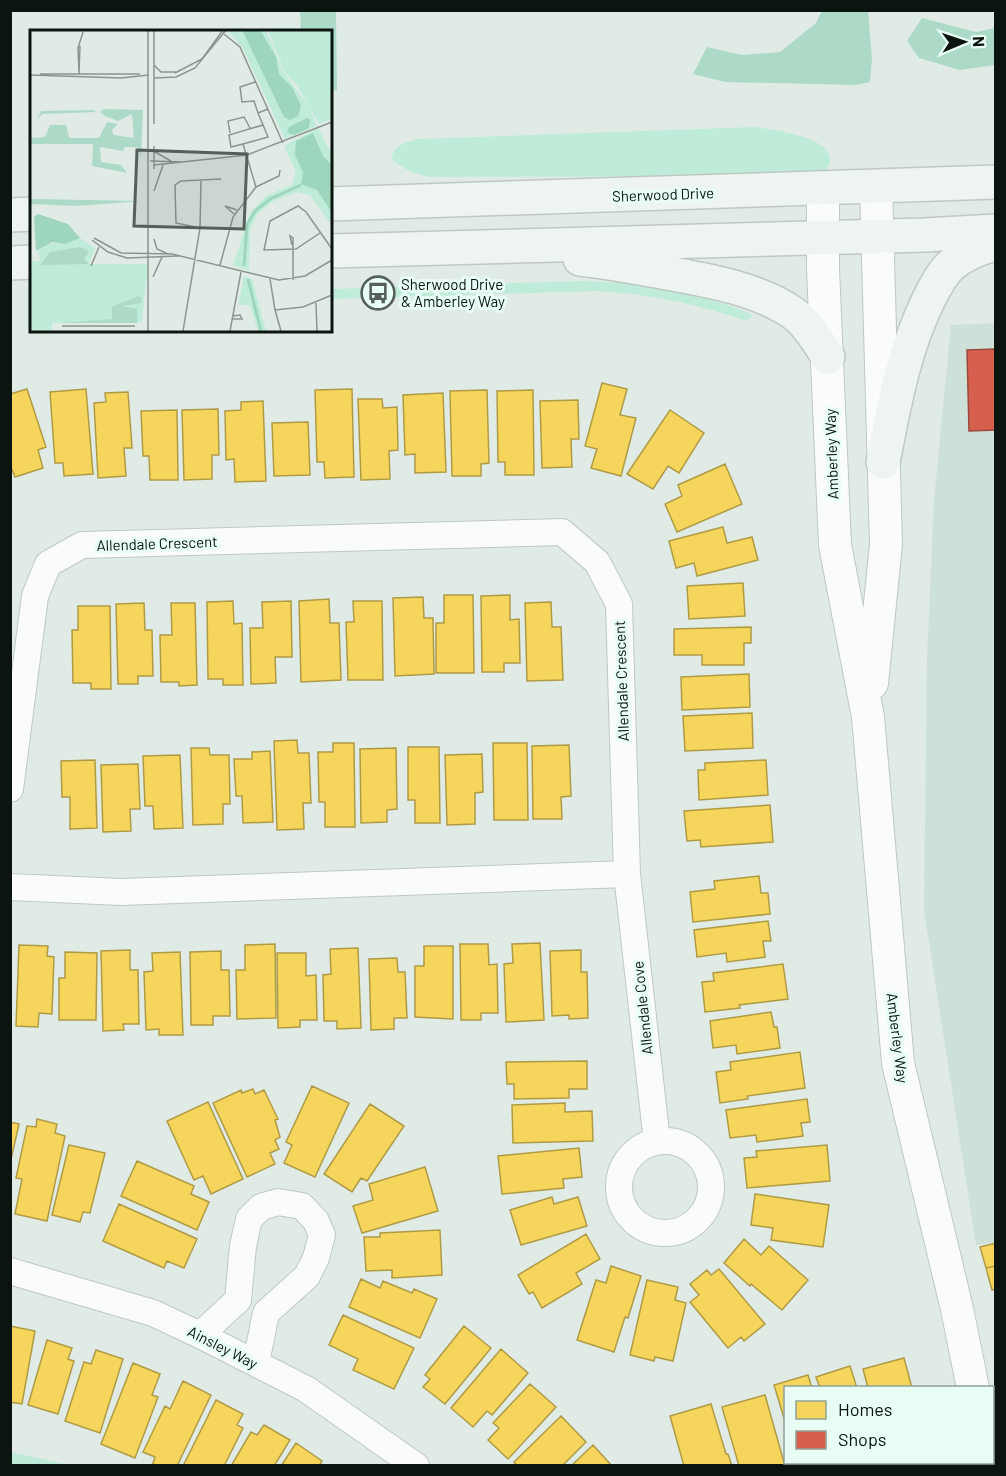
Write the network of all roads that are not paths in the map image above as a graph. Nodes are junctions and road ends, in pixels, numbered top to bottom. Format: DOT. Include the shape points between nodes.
graph roads {
  1 [pos="996,182"];
  2 [pos="876,186"];
  3 [pos="823,189"];
  4 [pos="332,204"];
  5 [pos="30,214"];
  6 [pos="10,215"];
  7 [pos="996,231"];
  8 [pos="877,236"];
  9 [pos="823,238"];
  10 [pos="996,244"];
  11 [pos="471,247"];
  12 [pos="332,251"];
  13 [pos="30,262"];
  14 [pos="10,263"];
  15 [pos="828,357"];
  16 [pos="883,462"];
  17 [pos="868,717"];
  18 [pos="10,789"];
  19 [pos="627,874"];
  20 [pos="10,887"];
  21 [pos="657,1142"];
  22 [pos="10,1271"];
  23 [pos="200,1335"];
  24 [pos="256,1363"];
  25 [pos="973,1386"];
  26 [pos="416,1466"];
  1 -- 2 [label="main road, Sherwood Drive"];
  2 -- 3 [label="main road, Sherwood Drive"];
  2 -- 8 [label="street, Amberley Way"];
  3 -- 4 [label="main road, Sherwood Drive"];
  3 -- 9 [label="street, Amberley Way"];
  5 -- 6 [label="main road"];
  7 -- 8 [label="main road"];
  8 -- 9 [label="main road"];
  8 -- 16 [label="street, Amberley Way"];
  9 -- 11 [label="main road"];
  9 -- 15 [label="street, Amberley Way"];
  10 -- 16 [label="main road" via="964,256 936,285 917,324 897,390"];
  11 -- 12 [label="main road"];
  11 -- 15 [label="main road" via="588,260 734,287 790,311 810,329"];
  13 -- 14 [label="main road"];
  15 -- 17 [label="street, Amberley Way" via="835,545"];
  16 -- 17 [label="street, Amberley Way" via="886,544"];
  17 -- 25 [label="street, Amberley Way" via="898,1063"];
  18 -- 19 [label="street, Allendale Crescent" via="35,596 48,564 82,546 562,532 597,562 619,604"];
  19 -- 20 [label="street" via="121,892"];
  19 -- 21 [label="street, Allendale Cove"];
  22 -- 23 [label="street, Ainsley Way" via="153,1313"];
  23 -- 24 [label="street, Ainsley Way"];
  23 -- 24 [label="street" via="238,1300 249,1219 261,1206 278,1202 302,1206 316,1221 322,1235 316,1258 307,1276 266,1313"];
  24 -- 26 [label="street, Ainsley Way" via="306,1389"];
}
